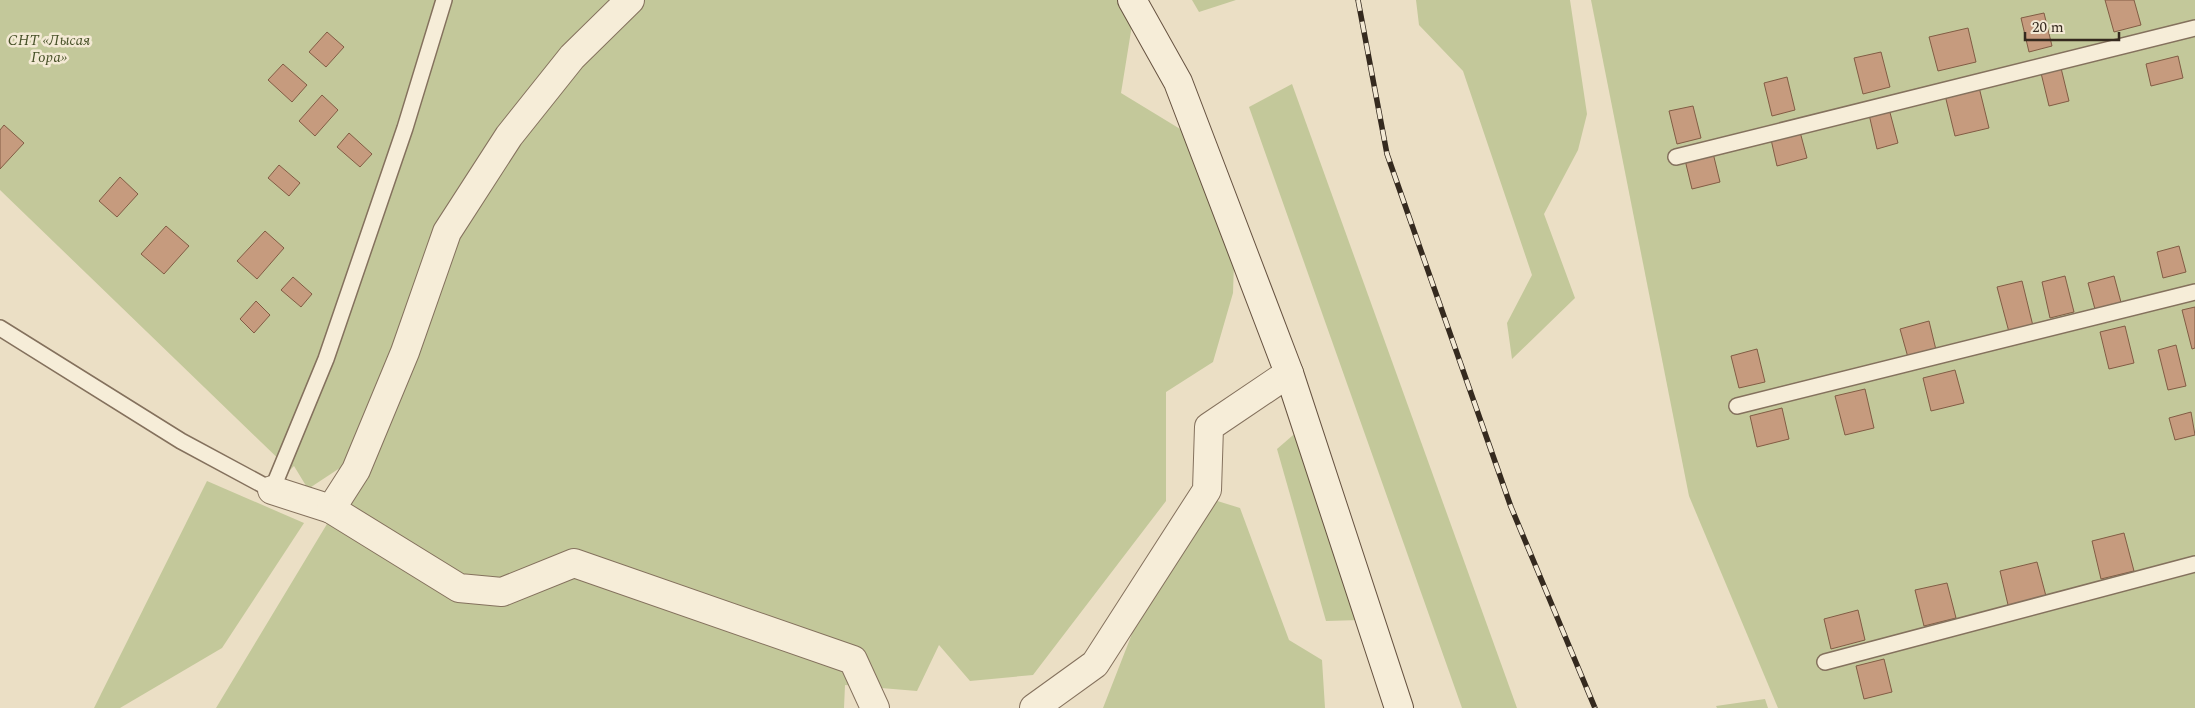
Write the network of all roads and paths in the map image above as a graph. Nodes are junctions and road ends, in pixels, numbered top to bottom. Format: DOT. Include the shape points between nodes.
graph roads {
  1 [pos="444,0"];
  2 [pos="630,0"];
  3 [pos="1132,0"];
  4 [pos="2195,28"];
  5 [pos="1676,157"];
  6 [pos="2195,292"];
  7 [pos="0,328"];
  8 [pos="1289,373"];
  9 [pos="1737,406"];
  10 [pos="272,490"];
  11 [pos="331,509"];
  12 [pos="2195,564"];
  13 [pos="1825,662"];
  14 [pos="874,708"];
  15 [pos="1034,708"];
  16 [pos="1399,708"];
  1 -- 10 [label="lane" via="406,128 329,350"];
  2 -- 11 [label="street" via="572,57 509,136 447,232 405,352 356,470"];
  3 -- 8 [label="street" via="1178,82"];
  4 -- 5 [label="lane"];
  6 -- 9 [label="lane"];
  7 -- 10 [label="lane" via="181,441"];
  8 -- 15 [label="street" via="1209,427 1207,490 1095,664"];
  8 -- 16 [label="street"];
  10 -- 11 [label="street"];
  11 -- 14 [label="street" via="460,588 502,592 574,563 853,660"];
  12 -- 13 [label="lane"];
}
